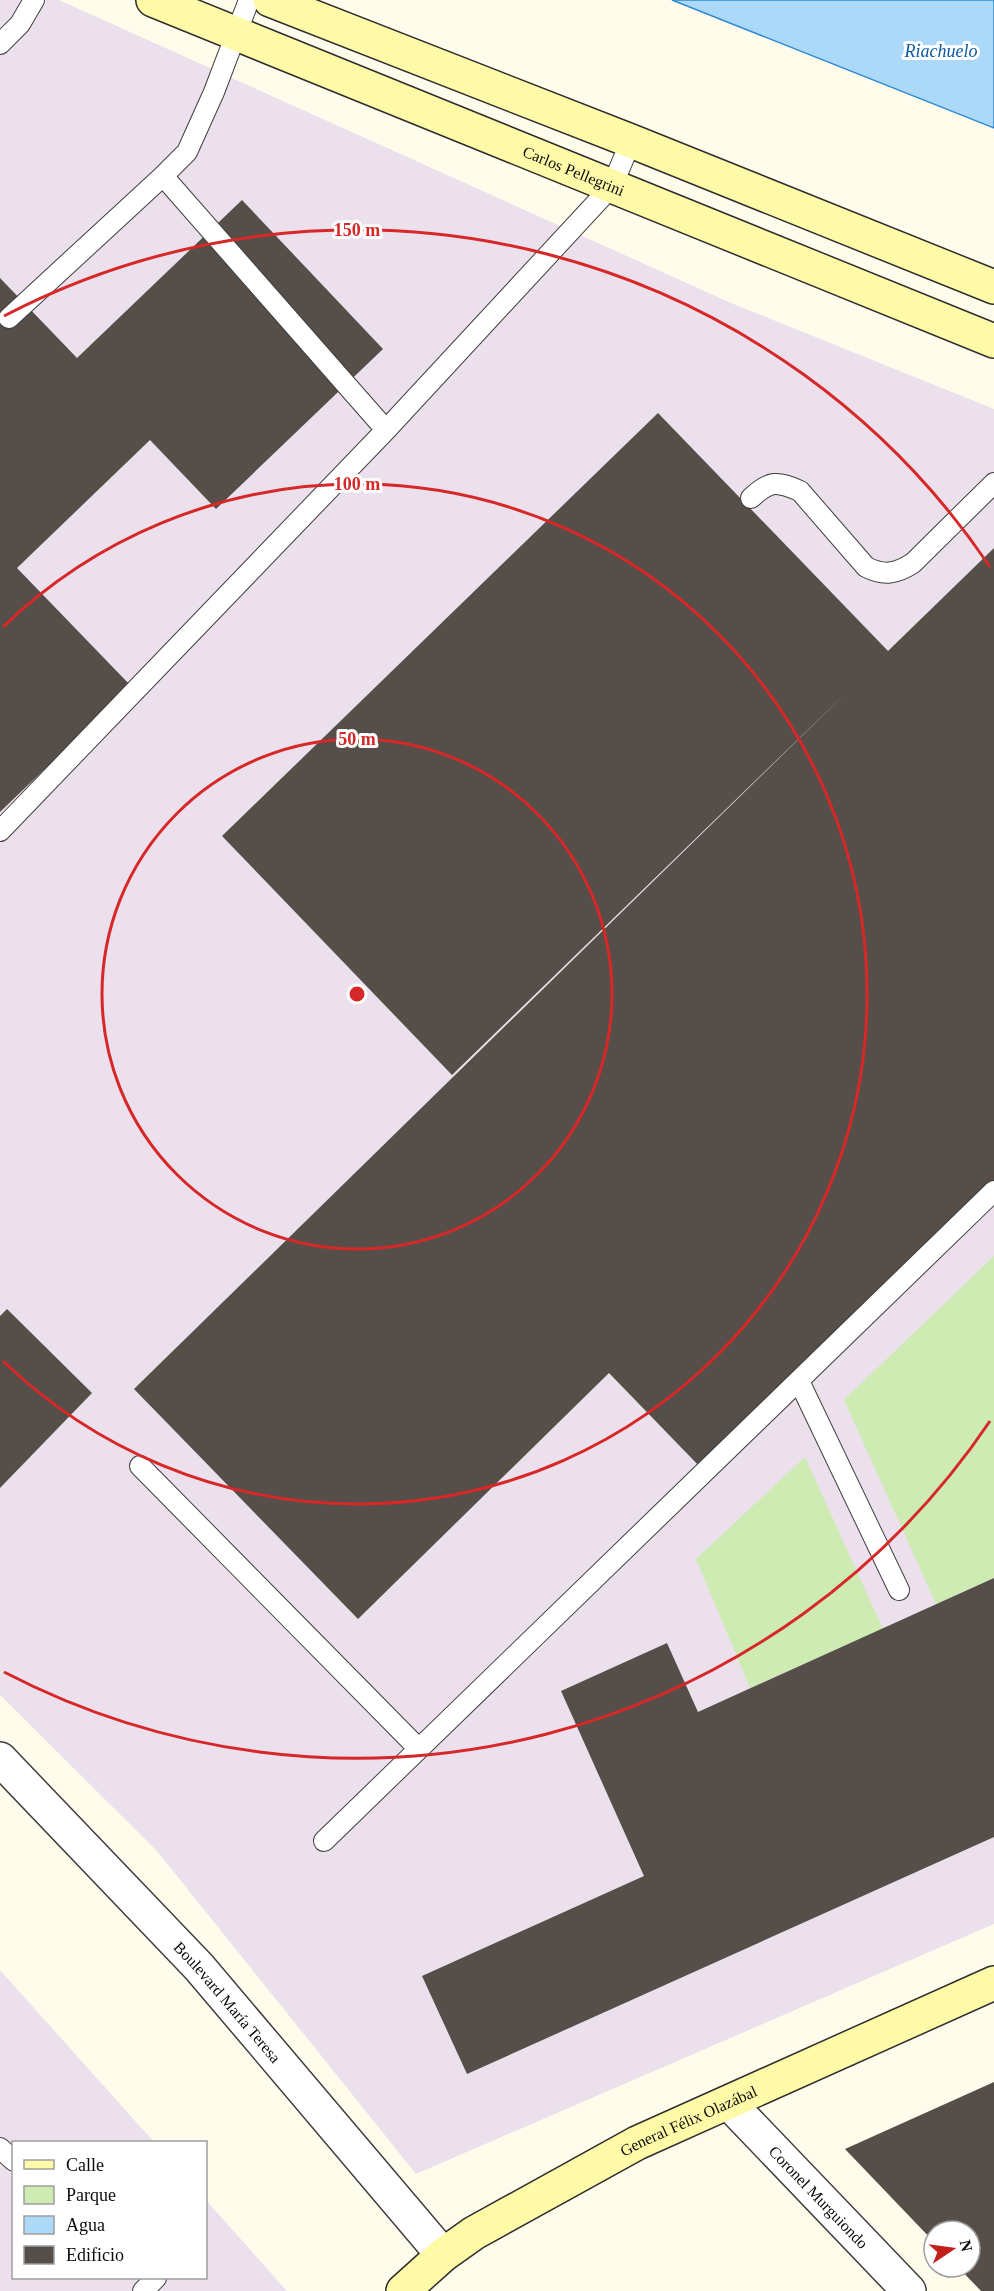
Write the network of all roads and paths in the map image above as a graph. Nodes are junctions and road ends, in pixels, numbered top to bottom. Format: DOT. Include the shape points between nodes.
graph roads {
  1 [pos="34,0"];
  2 [pos="153,0"];
  3 [pos="249,0"];
  4 [pos="270,0"];
  5 [pos="236,34"];
  6 [pos="0,44"];
  7 [pos="632,141"];
  8 [pos="163,176"];
  9 [pos="612,186"];
  10 [pos="994,287"];
  11 [pos="9,318"];
  12 [pos="994,341"];
  13 [pos="386,430"];
  14 [pos="994,483"];
  15 [pos="751,498"];
  16 [pos="0,831"];
  17 [pos="994,1191"];
  18 [pos="799,1381"];
  19 [pos="140,1466"];
  20 [pos="899,1590"];
  21 [pos="419,1749"];
  22 [pos="0,1759"];
  23 [pos="324,1841"];
  24 [pos="994,1983"];
  25 [pos="729,2103"];
  26 [pos="0,2148"];
  27 [pos="12,2159"];
  28 [pos="443,2255"];
  29 [pos="131,2279"];
  30 [pos="154,2279"];
  31 [pos="142,2291"];
  32 [pos="403,2291"];
  33 [pos="909,2291"];
  1 -- 6 [label="lane" via="20,24"];
  2 -- 5 [label="main road, Carlos Pellegrini"];
  3 -- 5 [label="lane"];
  4 -- 7 [label="main road"];
  5 -- 8 [label="lane" via="187,152"];
  5 -- 9 [label="main road, Carlos Pellegrini"];
  7 -- 9 [label="lane"];
  7 -- 10 [label="main road"];
  8 -- 11 [label="lane"];
  8 -- 13 [label="lane"];
  9 -- 12 [label="main road, Carlos Pellegrini"];
  9 -- 13 [label="lane"];
  13 -- 16 [label="lane"];
  14 -- 15 [label="lane" via="898,573 879,573 866,567 800,491 772,483"];
  17 -- 18 [label="lane"];
  18 -- 20 [label="lane"];
  18 -- 21 [label="lane"];
  19 -- 21 [label="lane"];
  21 -- 23 [label="lane"];
  22 -- 28 [label="street, Boulevard María Teresa" via="199,1967"];
  24 -- 25 [label="main road, General Félix Olazábal"];
  25 -- 28 [label="main road, General Félix Olazábal" via="637,2143 474,2233"];
  25 -- 33 [label="street, Coronel Murguiondo"];
  26 -- 27 [label="lane"];
  28 -- 32 [label="main road, General Félix Olazábal"];
  29 -- 31 [label="lane"];
  30 -- 31 [label="lane"];
}
